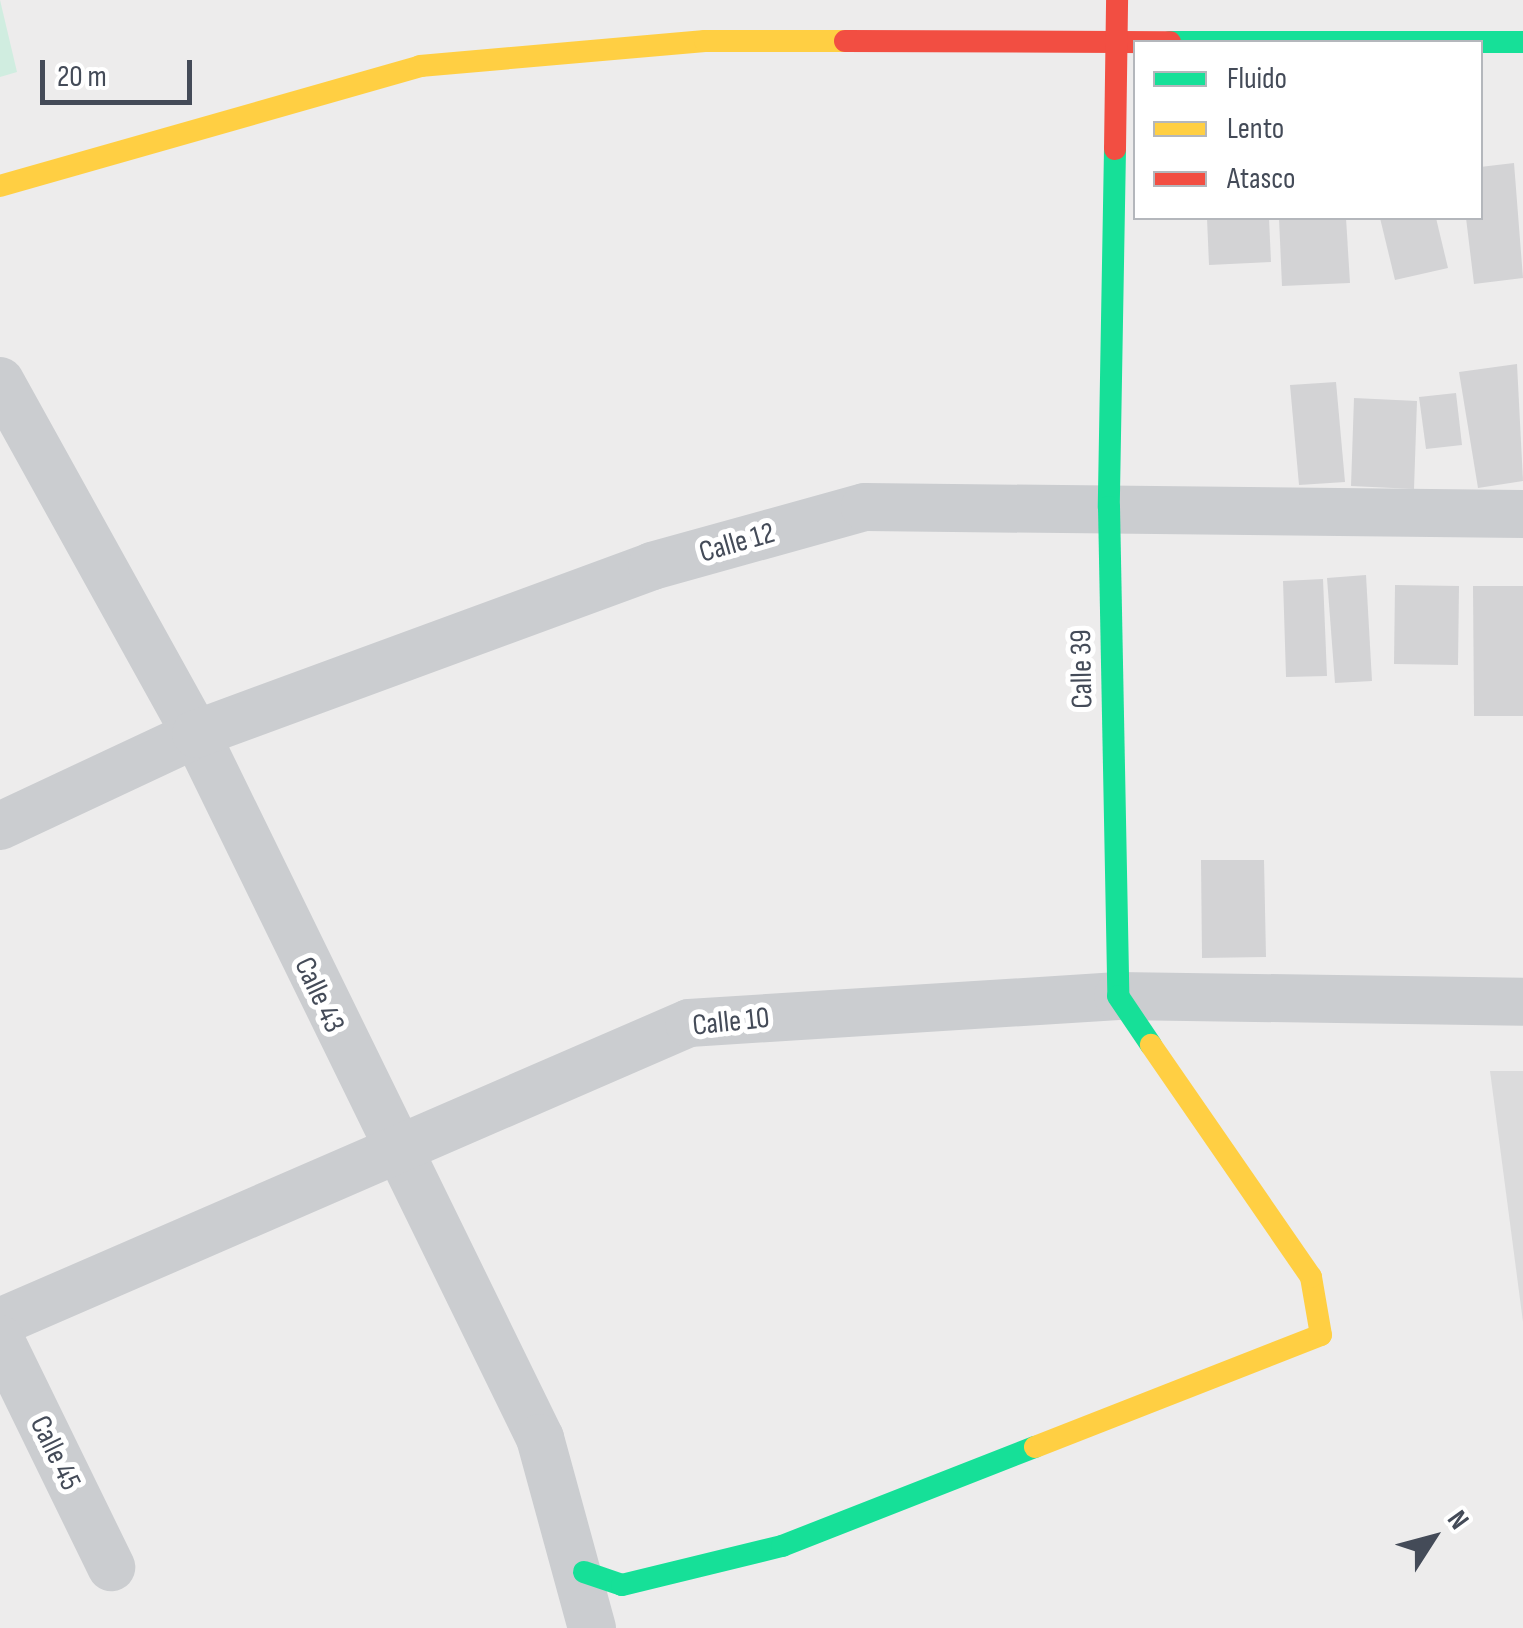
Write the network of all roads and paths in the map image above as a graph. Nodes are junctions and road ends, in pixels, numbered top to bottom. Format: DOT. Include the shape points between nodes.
graph roads {
  1 [pos="1117,0"];
  2 [pos="1120,41"];
  3 [pos="1133,41"];
  4 [pos="1483,42"];
  5 [pos="1523,42"];
  6 [pos="0,186"];
  7 [pos="0,380"];
  8 [pos="1109,507"];
  9 [pos="1523,514"];
  10 [pos="196,734"];
  11 [pos="0,826"];
  12 [pos="1118,996"];
  13 [pos="1523,1002"];
  14 [pos="393,1152"];
  15 [pos="0,1322"];
  16 [pos="0,1339"];
  17 [pos="110,1567"];
  18 [pos="584,1572"];
  19 [pos="592,1628"];
  1 -- 2 [label="street, Calle 39"];
  2 -- 3 [label="street"];
  2 -- 6 [label="street" via="705,41 420,66"];
  2 -- 8 [label="street, Calle 39"];
  4 -- 5 [label="street"];
  7 -- 10 [label="street, Calle 43"];
  8 -- 9 [label="street, Calle 12"];
  8 -- 10 [label="street, Calle 12" via="865,507 652,566"];
  8 -- 12 [label="street, Calle 39"];
  10 -- 11 [label="street, Calle 12"];
  10 -- 14 [label="street, Calle 43"];
  12 -- 13 [label="street, Calle 10"];
  12 -- 14 [label="street, Calle 10" via="689,1023"];
  12 -- 18 [label="street" via="1310,1277 1322,1335 1106,1426 782,1546 622,1585"];
  14 -- 15 [label="street, Calle 10"];
  14 -- 18 [label="street, Calle 43" via="540,1438 560,1524"];
  16 -- 17 [label="street, Calle 45"];
  18 -- 19 [label="street, Calle 43"];
}
